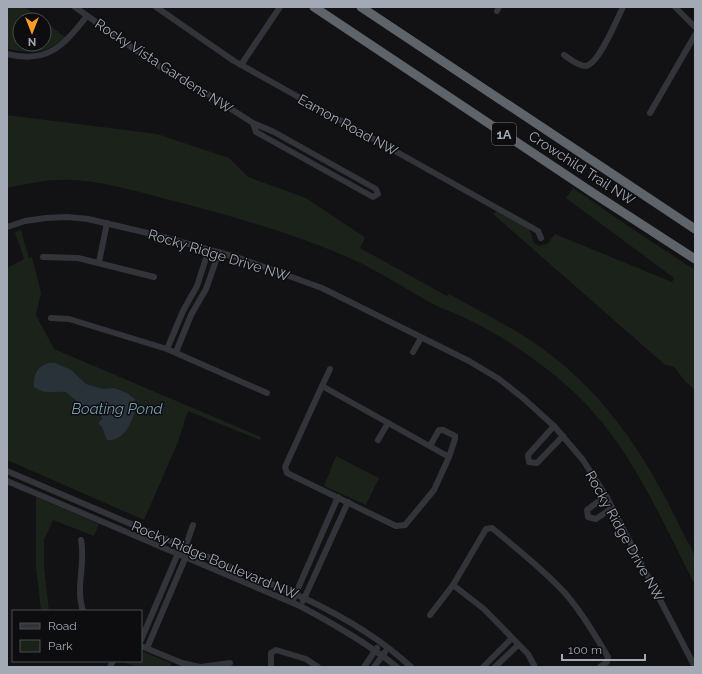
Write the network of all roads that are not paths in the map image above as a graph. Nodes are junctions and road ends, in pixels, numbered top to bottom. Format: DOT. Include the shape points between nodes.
graph roads {
  1 [pos="75,7"];
  2 [pos="156,7"];
  3 [pos="280,7"];
  4 [pos="314,7"];
  5 [pos="361,7"];
  6 [pos="623,7"];
  7 [pos="675,7"];
  8 [pos="87,16"];
  9 [pos="695,27"];
  10 [pos="695,35"];
  11 [pos="7,54"];
  12 [pos="564,55"];
  13 [pos="241,65"];
  14 [pos="650,113"];
  15 [pos="253,123"];
  16 [pos="107,223"];
  17 [pos="7,227"];
  18 [pos="695,229"];
  19 [pos="541,238"];
  20 [pos="209,249"];
  21 [pos="219,252"];
  22 [pos="43,257"];
  23 [pos="695,259"];
  24 [pos="99,262"];
  25 [pos="154,277"];
  26 [pos="197,286"];
  27 [pos="206,290"];
  28 [pos="184,311"];
  29 [pos="191,315"];
  30 [pos="51,318"];
  31 [pos="421,338"];
  32 [pos="172,351"];
  33 [pos="413,352"];
  34 [pos="330,369"];
  35 [pos="322,386"];
  36 [pos="267,393"];
  37 [pos="388,423"];
  38 [pos="554,426"];
  39 [pos="563,436"];
  40 [pos="378,440"];
  41 [pos="430,446"];
  42 [pos="449,456"];
  43 [pos="7,472"];
  44 [pos="7,481"];
  45 [pos="606,496"];
  46 [pos="338,497"];
  47 [pos="348,502"];
  48 [pos="612,508"];
  49 [pos="193,525"];
  50 [pos="81,540"];
  51 [pos="185,548"];
  52 [pos="178,554"];
  53 [pos="185,557"];
  54 [pos="452,585"];
  55 [pos="296,594"];
  56 [pos="304,598"];
  57 [pos="292,602"];
  58 [pos="300,606"];
  59 [pos="84,610"];
  60 [pos="430,615"];
  61 [pos="142,638"];
  62 [pos="512,638"];
  63 [pos="381,643"];
  64 [pos="518,645"];
  65 [pos="144,647"];
  66 [pos="388,648"];
  67 [pos="376,650"];
  68 [pos="383,655"];
  69 [pos="230,663"];
  70 [pos="200,667"];
  71 [pos="271,667"];
  72 [pos="318,667"];
  73 [pos="364,667"];
  74 [pos="374,667"];
  75 [pos="397,667"];
  76 [pos="411,667"];
  77 [pos="483,667"];
  78 [pos="495,667"];
  79 [pos="536,667"];
  80 [pos="600,667"];
  81 [pos="695,667"];
  1 -- 8 [label="street, Rocky Vista Gardens NW"];
  2 -- 13 [label="street, Eamon Road NW"];
  3 -- 13 [label="street"];
  4 -- 23 [label="highway, Crowchild Trail NW / 1A"];
  5 -- 18 [label="highway, Crowchild Trail NW / 1A"];
  6 -- 12 [label="street" via="593,62 581,65"];
  7 -- 9 [label="street"];
  8 -- 11 [label="street" via="69,38 45,54 31,57"];
  8 -- 15 [label="street, Rocky Vista Gardens NW" via="155,64 181,76"];
  10 -- 14 [label="street"];
  13 -- 19 [label="street, Eamon Road NW" via="538,231"];
  15 -- 15 [label="street, Rocky Vista Gardens NW" via="256,132 372,197 378,194 376,189"];
  16 -- 17 [label="street, Rocky Ridge Drive NW" via="57,217 25,221"];
  16 -- 20 [label="street, Rocky Ridge Drive NW"];
  16 -- 24 [label="street"];
  20 -- 21 [label="street, Rocky Ridge Drive NW"];
  20 -- 26 [label="street"];
  21 -- 27 [label="street"];
  21 -- 31 [label="street, Rocky Ridge Drive NW" via="322,288"];
  22 -- 24 [label="street" via="78,258"];
  24 -- 25 [label="street"];
  26 -- 27 [label="street"];
  26 -- 28 [label="street"];
  27 -- 29 [label="street"];
  28 -- 29 [label="street"];
  28 -- 32 [label="street"];
  29 -- 32 [label="street"];
  30 -- 32 [label="street" via="69,319"];
  31 -- 33 [label="street"];
  31 -- 38 [label="street, Rocky Ridge Drive NW" via="499,379"];
  32 -- 36 [label="street"];
  34 -- 35 [label="street"];
  35 -- 37 [label="street"];
  35 -- 46 [label="street" via="285,467 287,473"];
  37 -- 40 [label="street"];
  37 -- 41 [label="street"];
  38 -- 39 [label="street, Rocky Ridge Drive NW"];
  38 -- 39 [label="street" via="528,455 529,462 538,463"];
  39 -- 45 [label="street, Rocky Ridge Drive NW" via="583,460"];
  41 -- 42 [label="street"];
  41 -- 42 [label="street" via="439,430 455,436"];
  42 -- 47 [label="street" via="434,490 405,525 396,526"];
  43 -- 51 [label="street, Rocky Ridge Boulevard NW"];
  44 -- 52 [label="street, Rocky Ridge Boulevard NW"];
  45 -- 48 [label="street, Rocky Ridge Drive NW"];
  45 -- 48 [label="street" via="587,510 588,517 596,519"];
  46 -- 47 [label="street"];
  46 -- 55 [label="street"];
  47 -- 56 [label="street"];
  48 -- 81 [label="street, Rocky Ridge Drive NW"];
  49 -- 51 [label="street"];
  50 -- 59 [label="street" via="83,551 80,589"];
  51 -- 52 [label="street"];
  51 -- 53 [label="street"];
  51 -- 55 [label="street, Rocky Ridge Boulevard NW"];
  52 -- 53 [label="street, Rocky Ridge Boulevard NW"];
  52 -- 61 [label="street"];
  53 -- 57 [label="street, Rocky Ridge Boulevard NW"];
  53 -- 65 [label="street"];
  54 -- 60 [label="street"];
  54 -- 62 [label="street" via="484,609"];
  54 -- 80 [label="street" via="486,529 492,528 541,569 566,594 589,624 608,657"];
  55 -- 56 [label="street, Rocky Ridge Boulevard NW"];
  55 -- 57 [label="street"];
  56 -- 58 [label="street"];
  56 -- 63 [label="street, Rocky Ridge Boulevard NW" via="349,621"];
  57 -- 58 [label="street, Rocky Ridge Boulevard NW"];
  58 -- 67 [label="street, Rocky Ridge Boulevard NW"];
  62 -- 64 [label="street"];
  62 -- 77 [label="street"];
  63 -- 66 [label="street, Rocky Ridge Boulevard NW"];
  63 -- 67 [label="street"];
  64 -- 78 [label="street"];
  64 -- 79 [label="street" via="528,654"];
  65 -- 70 [label="street" via="182,663"];
  66 -- 68 [label="street"];
  66 -- 76 [label="street, Rocky Ridge Boulevard NW"];
  67 -- 68 [label="street, Rocky Ridge Boulevard NW"];
  67 -- 73 [label="street"];
  68 -- 74 [label="street"];
  68 -- 75 [label="street, Rocky Ridge Boulevard NW"];
  69 -- 70 [label="street"];
  71 -- 72 [label="street" via="271,654 276,650 306,659"];
}
